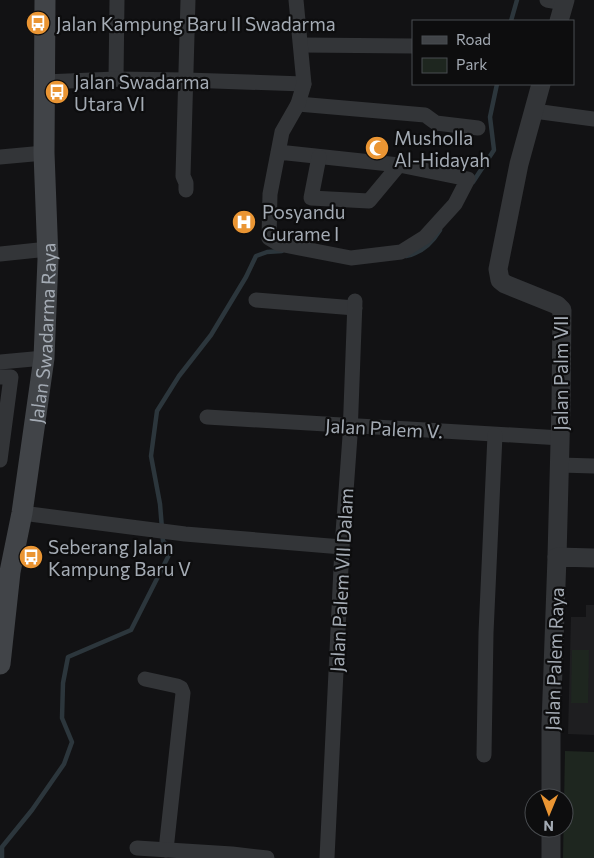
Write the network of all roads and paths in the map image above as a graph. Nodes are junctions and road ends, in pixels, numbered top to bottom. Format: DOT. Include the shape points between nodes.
graph roads {
  1 [pos="45,0"];
  2 [pos="118,0"];
  3 [pos="188,0"];
  4 [pos="296,0"];
  5 [pos="301,45"];
  6 [pos="412,46"];
  7 [pos="116,79"];
  8 [pos="186,80"];
  9 [pos="44,82"];
  10 [pos="304,84"];
  11 [pos="541,85"];
  12 [pos="298,104"];
  13 [pos="534,111"];
  14 [pos="594,118"];
  15 [pos="478,128"];
  16 [pos="278,152"];
  17 [pos="44,153"];
  18 [pos="0,157"];
  19 [pos="319,157"];
  20 [pos="399,164"];
  21 [pos="186,190"];
  22 [pos="48,248"];
  23 [pos="0,254"];
  24 [pos="256,300"];
  25 [pos="44,358"];
  26 [pos="0,362"];
  27 [pos="0,377"];
  28 [pos="207,417"];
  29 [pos="350,426"];
  30 [pos="495,434"];
  31 [pos="561,438"];
  32 [pos="0,456"];
  33 [pos="0,460"];
  34 [pos="560,465"];
  35 [pos="594,466"];
  36 [pos="22,513"];
  37 [pos="342,547"];
  38 [pos="558,557"];
  39 [pos="594,558"];
  40 [pos="5,572"];
  41 [pos="0,664"];
  42 [pos="145,679"];
  43 [pos="484,755"];
  44 [pos="551,788"];
  45 [pos="551,838"];
  46 [pos="137,848"];
  47 [pos="166,850"];
  48 [pos="232,856"];
  49 [pos="267,858"];
  50 [pos="327,858"];
  51 [pos="551,858"];
  1 -- 9 [label="main road, Jalan Swadarma Raya"];
  2 -- 7 [label="street"];
  3 -- 8 [label="street"];
  4 -- 5 [label="street"];
  5 -- 6 [label="street"];
  5 -- 10 [label="street"];
  7 -- 8 [label="street"];
  7 -- 9 [label="street"];
  8 -- 10 [label="street"];
  8 -- 21 [label="street" via="183,174"];
  9 -- 17 [label="main road, Jalan Swadarma Raya"];
  10 -- 12 [label="street"];
  11 -- 13 [label="street, Jalan Palm VII"];
  12 -- 15 [label="street" via="425,115 436,123"];
  12 -- 16 [label="street" via="282,132"];
  13 -- 14 [label="street"];
  13 -- 31 [label="street, Jalan Palm VII" via="519,164 498,276 505,284 562,310"];
  16 -- 19 [label="street"];
  16 -- 20 [label="street" via="270,194 269,238 279,244 351,258 401,252 425,237 455,204 468,179"];
  17 -- 18 [label="street"];
  17 -- 22 [label="main road, Jalan Swadarma Raya"];
  19 -- 20 [label="street"];
  19 -- 20 [label="street" via="311,198 369,201"];
  22 -- 23 [label="street"];
  22 -- 25 [label="main road, Jalan Swadarma Raya"];
  24 -- 29 [label="street, Jalan Palem VII Dalam" via="355,304"];
  25 -- 26 [label="street"];
  25 -- 36 [label="main road, Jalan Swadarma Raya"];
  27 -- 32 [label="street" via="11,377"];
  28 -- 29 [label="street, Jalan Palem V."];
  29 -- 30 [label="street, Jalan Palem V."];
  29 -- 37 [label="street, Jalan Palem VII Dalam"];
  30 -- 31 [label="street, Jalan Palem V."];
  30 -- 43 [label="street"];
  31 -- 34 [label="street, Jalan Palm VII"];
  32 -- 33 [label="street"];
  34 -- 35 [label="street"];
  34 -- 38 [label="street, Jalan Palm VII"];
  36 -- 37 [label="street" via="183,534"];
  36 -- 40 [label="main road, Jalan Swadarma Raya"];
  37 -- 50 [label="street, Jalan Palem VII Dalam"];
  38 -- 39 [label="street"];
  38 -- 44 [label="street, Jalan Palem Raya"];
  40 -- 41 [label="main road, Jalan Swadarma Raya"];
  42 -- 47 [label="street" via="177,686 183,693"];
  45 -- 51 [label="street"];
  46 -- 47 [label="street"];
  47 -- 48 [label="street"];
  48 -- 49 [label="street"];
}
